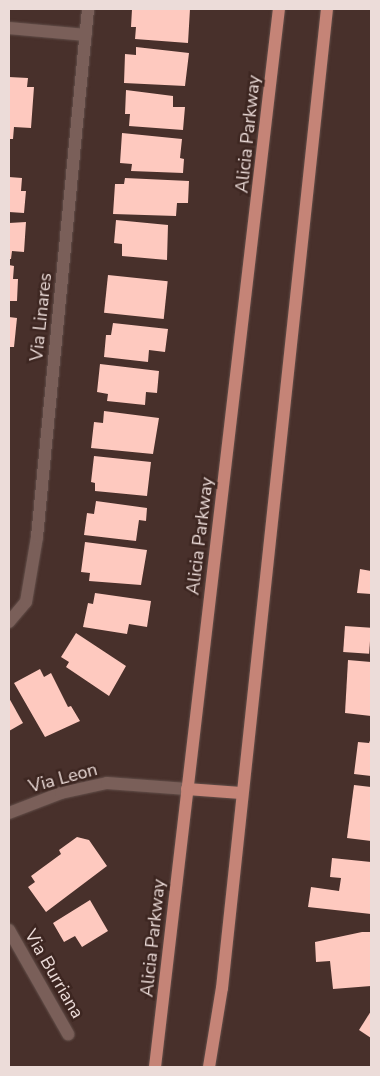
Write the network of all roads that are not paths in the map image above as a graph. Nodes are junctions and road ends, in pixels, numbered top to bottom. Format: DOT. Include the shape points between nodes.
graph roads {
  1 [pos="88,9"];
  2 [pos="279,9"];
  3 [pos="327,9"];
  4 [pos="9,28"];
  5 [pos="86,36"];
  6 [pos="9,622"];
  7 [pos="187,789"];
  8 [pos="241,793"];
  9 [pos="9,813"];
  10 [pos="9,930"];
  11 [pos="68,1034"];
  12 [pos="155,1067"];
  13 [pos="209,1067"];
  1 -- 5 [label="street, Via Linares"];
  2 -- 7 [label="main road, Alicia Parkway"];
  3 -- 8 [label="main road"];
  4 -- 5 [label="street"];
  5 -- 6 [label="street, Via Linares" via="37,537 26,602"];
  7 -- 8 [label="main road"];
  7 -- 9 [label="street, Via Leon" via="107,783 61,793"];
  7 -- 12 [label="main road, Alicia Parkway"];
  8 -- 13 [label="main road" via="222,988"];
  10 -- 11 [label="street, Via Burriana"];
}
